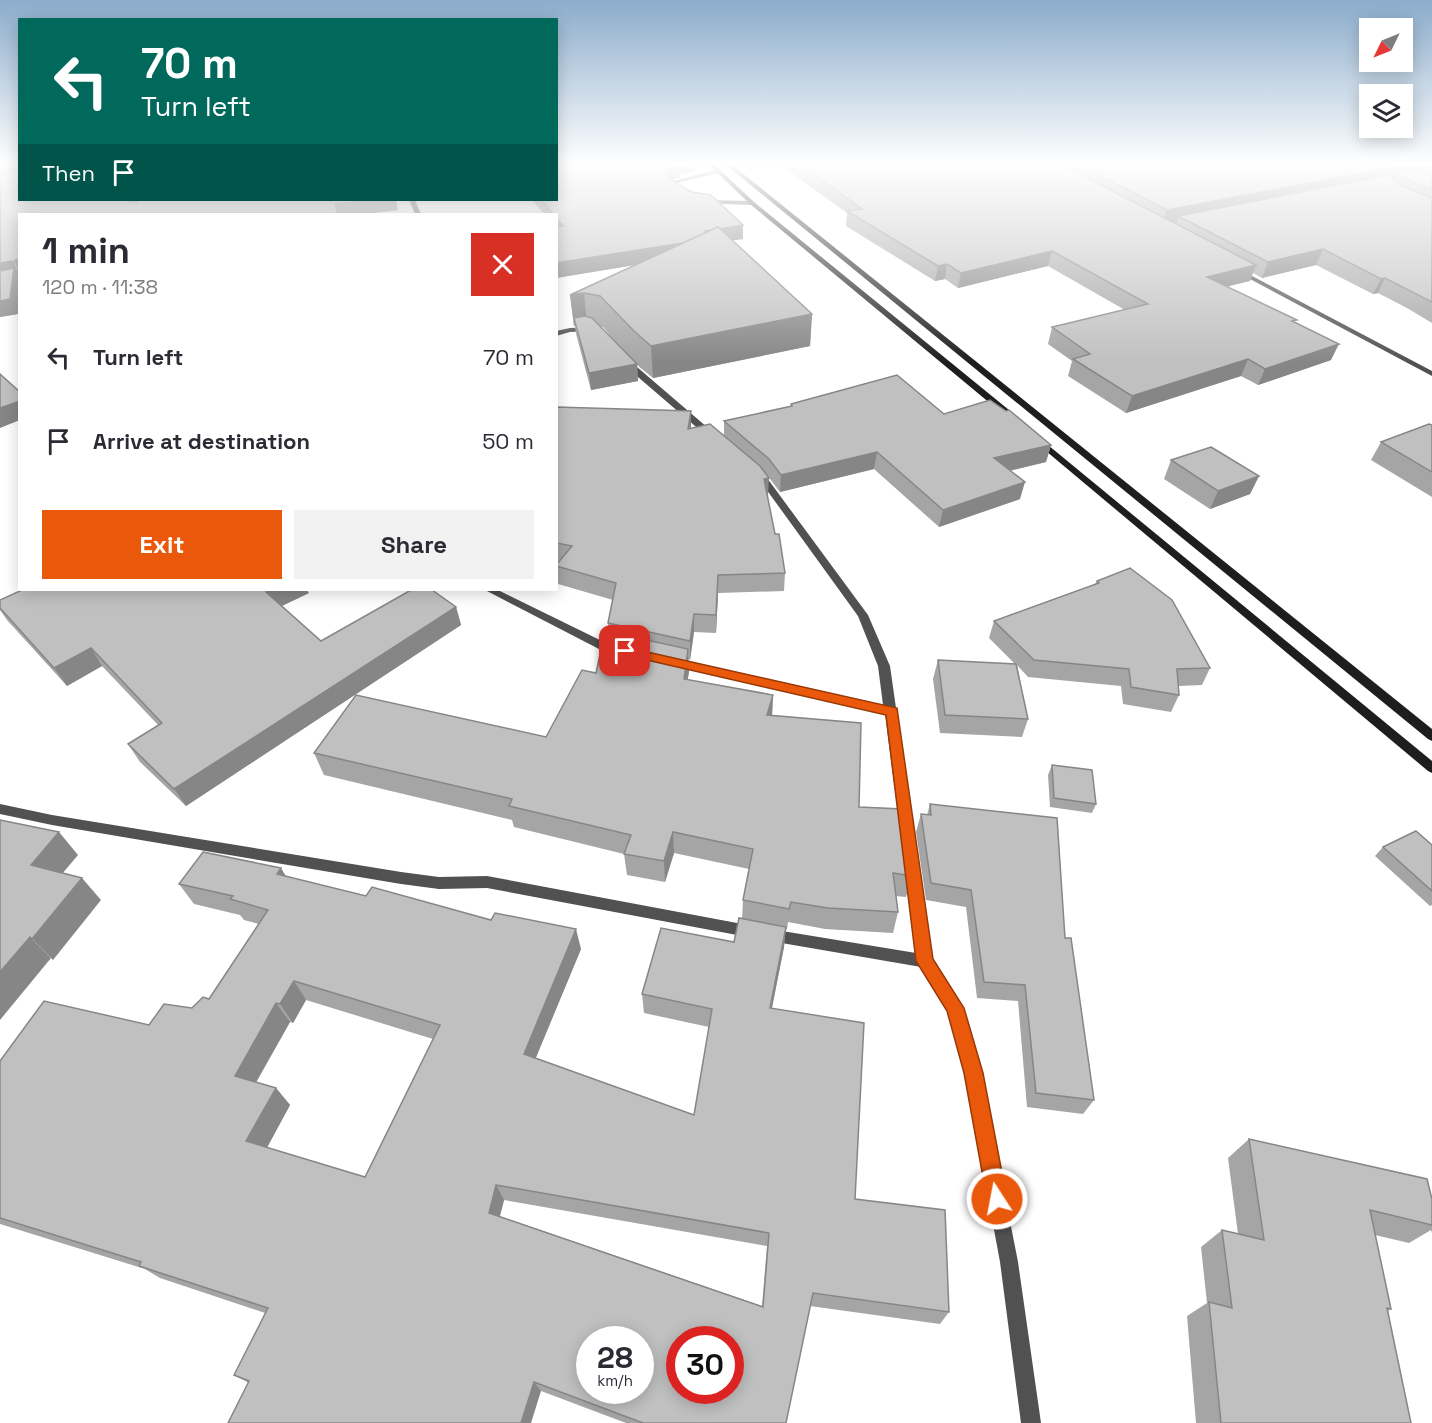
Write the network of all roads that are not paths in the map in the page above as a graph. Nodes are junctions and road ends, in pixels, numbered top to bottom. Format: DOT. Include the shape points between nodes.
graph roads {
  1 [pos="785,230"];
  2 [pos="810,230"];
  3 [pos="1233,268"];
  4 [pos="558,333"];
  5 [pos="604,338"];
  6 [pos="618,352"];
  7 [pos="1432,374"];
  8 [pos="1013,418"];
  9 [pos="1031,433"];
  10 [pos="720,443"];
  11 [pos="747,465"];
  12 [pos="1162,517"];
  13 [pos="1139,523"];
  14 [pos="492,591"];
  15 [pos="626,652"];
  16 [pos="661,659"];
  17 [pos="892,711"];
  18 [pos="1432,736"];
  19 [pos="1432,768"];
  20 [pos="0,809"];
  21 [pos="925,961"];
  22 [pos="1031,1423"];
  1 -- 8 [label="main road"];
  2 -- 12 [label="main road"];
  3 -- 7 [label="street"];
  4 -- 5 [label="street" via="587,328"];
  6 -- 10 [label="street"];
  9 -- 13 [label="main road"];
  11 -- 17 [label="street" via="764,480 863,615 884,666"];
  12 -- 13 [label="main road"];
  12 -- 18 [label="main road"];
  13 -- 19 [label="main road"];
  14 -- 15 [label="street" via="603,646"];
  16 -- 17 [label="street"];
  17 -- 21 [label="street"];
  20 -- 21 [label="street" via="401,878 439,883 487,882"];
  21 -- 22 [label="street" via="955,1008 974,1073 1009,1262"];
}
